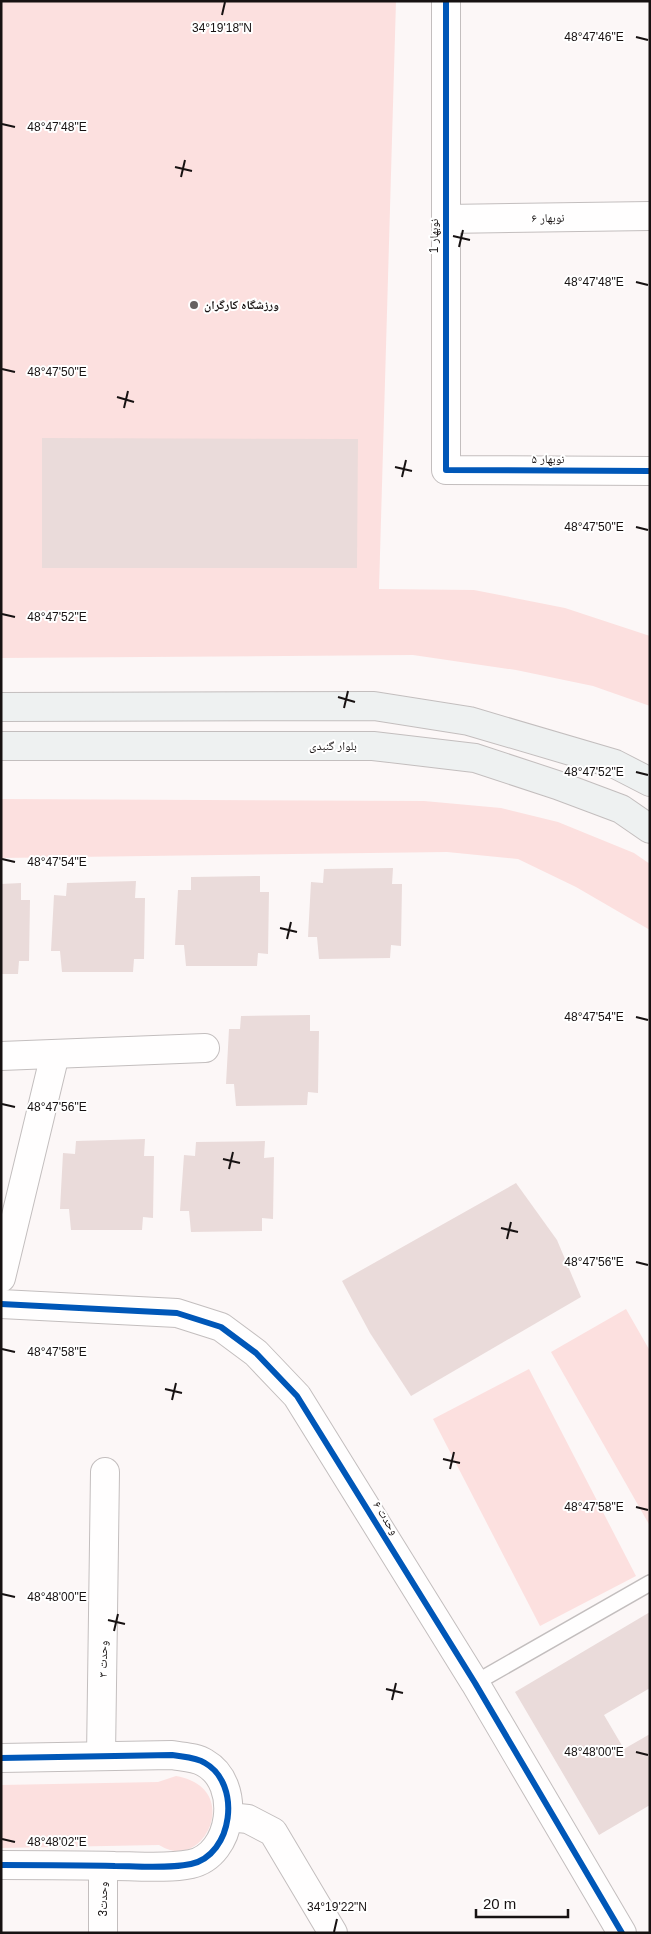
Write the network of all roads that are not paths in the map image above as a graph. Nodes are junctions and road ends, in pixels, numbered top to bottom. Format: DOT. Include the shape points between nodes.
graph roads {
  1 [pos="446,1"];
  2 [pos="650,216"];
  3 [pos="446,219"];
  4 [pos="446,470"];
  5 [pos="650,471"];
  6 [pos="1,707"];
  7 [pos="1,746"];
  8 [pos="650,782"];
  9 [pos="650,829"];
  10 [pos="205,1048"];
  11 [pos="55,1054"];
  12 [pos="1,1056"];
  13 [pos="1,1278"];
  14 [pos="1,1304"];
  15 [pos="105,1472"];
  16 [pos="650,1583"];
  17 [pos="476,1683"];
  18 [pos="101,1756"];
  19 [pos="1,1758"];
  20 [pos="228,1817"];
  21 [pos="1,1865"];
  22 [pos="103,1866"];
  23 [pos="103,1933"];
  24 [pos="332,1933"];
  25 [pos="622,1933"];
  1 -- 3 [label="street, نوبهار 1"];
  2 -- 3 [label="street, نوبهار ۶"];
  3 -- 4 [label="street, نوبهار 1"];
  4 -- 5 [label="street, نوبهار ۵"];
  6 -- 8 [label="main road" via="374,706 469,721 615,764"];
  7 -- 9 [label="main road, بلوار گنبدی" via="373,746 475,758 621,809"];
  10 -- 11 [label="street"];
  11 -- 12 [label="street"];
  11 -- 13 [label="street"];
  14 -- 17 [label="street, وحدت ۶" via="177,1313 221,1327 256,1353 297,1396"];
  15 -- 18 [label="street, وحدت ۳"];
  16 -- 17 [label="lane"];
  17 -- 25 [label="street, وحدت ۶"];
  18 -- 19 [label="street"];
  18 -- 20 [label="street" via="172,1755 205,1763 222,1782"];
  20 -- 22 [label="street" via="223,1836 213,1852 193,1864"];
  20 -- 24 [label="street" via="248,1819 272,1832"];
  21 -- 22 [label="street"];
  22 -- 23 [label="street, وحدت3"];
}
